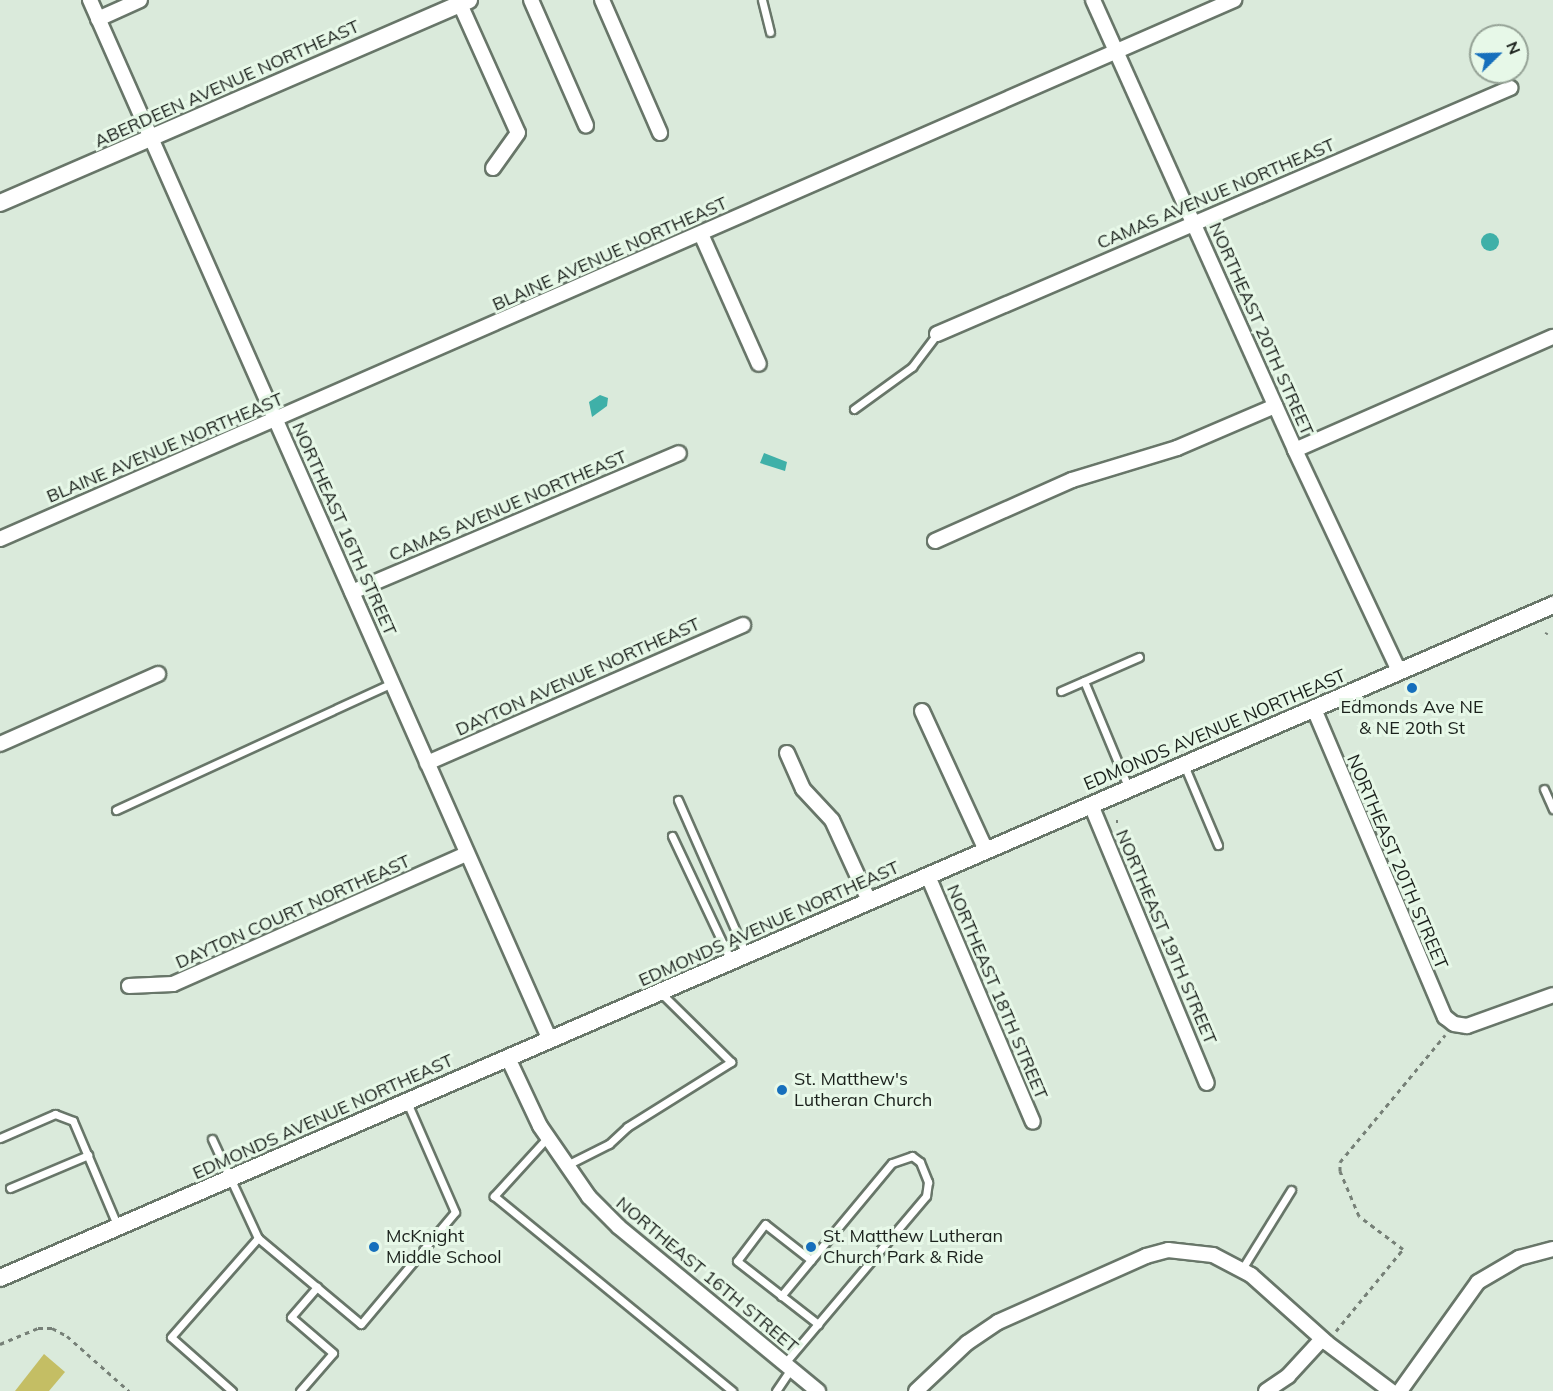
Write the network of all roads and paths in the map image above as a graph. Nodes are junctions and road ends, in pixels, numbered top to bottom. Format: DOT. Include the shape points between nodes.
graph roads {
  1 [pos="90,0"];
  2 [pos="140,0"];
  3 [pos="531,0"];
  4 [pos="603,0"];
  5 [pos="762,0"];
  6 [pos="1093,0"];
  7 [pos="1234,0"];
  8 [pos="465,2"];
  9 [pos="98,19"];
  10 [pos="770,32"];
  11 [pos="1116,50"];
  12 [pos="1509,88"];
  13 [pos="586,125"];
  14 [pos="660,133"];
  15 [pos="152,139"];
  16 [pos="493,168"];
  17 [pos="0,203"];
  18 [pos="1194,223"];
  19 [pos="701,234"];
  20 [pos="938,334"];
  21 [pos="1553,337"];
  22 [pos="759,364"];
  23 [pos="1275,406"];
  24 [pos="854,409"];
  25 [pos="276,419"];
  26 [pos="1294,450"];
  27 [pos="679,453"];
  28 [pos="0,539"];
  29 [pos="935,541"];
  30 [pos="352,592"];
  31 [pos="1553,605"];
  32 [pos="743,625"];
  33 [pos="1139,657"];
  34 [pos="1399,671"];
  35 [pos="158,674"];
  36 [pos="1084,681"];
  37 [pos="392,683"];
  38 [pos="1061,690"];
  39 [pos="1314,709"];
  40 [pos="922,711"];
  41 [pos="0,744"];
  42 [pos="787,753"];
  43 [pos="428,763"];
  44 [pos="1184,765"];
  45 [pos="1129,789"];
  46 [pos="1544,789"];
  47 [pos="678,800"];
  48 [pos="1091,805"];
  49 [pos="1553,809"];
  50 [pos="116,810"];
  51 [pos="672,836"];
  52 [pos="1218,845"];
  53 [pos="986,850"];
  54 [pos="467,854"];
  55 [pos="928,876"];
  56 [pos="869,901"];
  57 [pos="739,958"];
  58 [pos="129,986"];
  59 [pos="660,992"];
  60 [pos="1553,995"];
  61 [pos="1454,1024"];
  62 [pos="550,1040"];
  63 [pos="508,1058"];
  64 [pos="1207,1083"];
  65 [pos="407,1102"];
  66 [pos="1034,1122"];
  67 [pos="0,1138"];
  68 [pos="547,1138"];
  69 [pos="212,1139"];
  70 [pos="88,1155"];
  71 [pos="565,1166"];
  72 [pos="231,1179"];
  73 [pos="10,1188"];
  74 [pos="1291,1190"];
  75 [pos="118,1227"];
  76 [pos="258,1238"];
  77 [pos="1553,1249"];
  78 [pos="811,1260"];
  79 [pos="1242,1269"];
  80 [pos="0,1278"];
  81 [pos="317,1287"];
  82 [pos="781,1296"];
  83 [pos="818,1324"];
  84 [pos="1325,1341"];
  85 [pos="0,1344"];
  86 [pos="788,1366"];
  87 [pos="129,1391"];
  88 [pos="232,1391"];
  89 [pos="300,1391"];
  90 [pos="732,1391"];
  91 [pos="776,1391"];
  92 [pos="818,1391"];
  93 [pos="916,1391"];
  94 [pos="1266,1391"];
  95 [pos="1391,1391"];
  96 [pos="1400,1391"];
  1 -- 9 [label="street, NORTHEAST 16TH STREET"];
  2 -- 9 [label="street"];
  3 -- 13 [label="street"];
  4 -- 14 [label="street"];
  5 -- 10 [label="lane"];
  6 -- 11 [label="street, NORTHEAST 20TH STREET"];
  7 -- 11 [label="street, BLAINE AVENUE NORTHEAST"];
  8 -- 15 [label="street, ABERDEEN AVENUE NORTHEAST"];
  8 -- 16 [label="street" via="518,133"];
  9 -- 15 [label="street, NORTHEAST 16TH STREET"];
  11 -- 18 [label="street, NORTHEAST 20TH STREET"];
  11 -- 19 [label="street, BLAINE AVENUE NORTHEAST"];
  12 -- 18 [label="street, CAMAS AVENUE NORTHEAST"];
  15 -- 17 [label="street, ABERDEEN AVENUE NORTHEAST"];
  15 -- 25 [label="street, NORTHEAST 16TH STREET"];
  18 -- 20 [label="street, CAMAS AVENUE NORTHEAST"];
  18 -- 23 [label="street, NORTHEAST 20TH STREET"];
  19 -- 22 [label="street"];
  19 -- 25 [label="street, BLAINE AVENUE NORTHEAST"];
  20 -- 24 [label="lane" via="912,367"];
  21 -- 26 [label="street"];
  23 -- 26 [label="street, NORTHEAST 20TH STREET"];
  23 -- 29 [label="street" via="1177,448 1072,480"];
  25 -- 28 [label="street, BLAINE AVENUE NORTHEAST"];
  25 -- 30 [label="street, NORTHEAST 16TH STREET"];
  26 -- 34 [label="street, NORTHEAST 20TH STREET"];
  27 -- 30 [label="street, CAMAS AVENUE NORTHEAST"];
  30 -- 37 [label="street, NORTHEAST 16TH STREET"];
  31 -- 34 [label="street, EDMONDS AVENUE NORTHEAST"];
  32 -- 43 [label="street, DAYTON AVENUE NORTHEAST"];
  33 -- 36 [label="lane"];
  34 -- 39 [label="street, EDMONDS AVENUE NORTHEAST"];
  35 -- 41 [label="street"];
  36 -- 38 [label="lane"];
  36 -- 45 [label="lane"];
  37 -- 43 [label="street, NORTHEAST 16TH STREET"];
  37 -- 50 [label="lane"];
  39 -- 44 [label="street, EDMONDS AVENUE NORTHEAST"];
  39 -- 61 [label="street, NORTHEAST 20TH STREET" via="1439,1007"];
  40 -- 53 [label="street"];
  42 -- 56 [label="street" via="803,789 832,820"];
  43 -- 54 [label="street, NORTHEAST 16TH STREET"];
  44 -- 45 [label="street, EDMONDS AVENUE NORTHEAST"];
  44 -- 52 [label="lane"];
  45 -- 48 [label="street, EDMONDS AVENUE NORTHEAST"];
  46 -- 49 [label="lane"];
  47 -- 57 [label="lane"];
  48 -- 53 [label="street, EDMONDS AVENUE NORTHEAST"];
  48 -- 64 [label="street, NORTHEAST 19TH STREET"];
  51 -- 57 [label="lane"];
  53 -- 55 [label="street, EDMONDS AVENUE NORTHEAST"];
  54 -- 58 [label="street, DAYTON COURT NORTHEAST" via="173,984"];
  54 -- 62 [label="street, NORTHEAST 16TH STREET"];
  55 -- 56 [label="street, EDMONDS AVENUE NORTHEAST"];
  55 -- 66 [label="street, NORTHEAST 18TH STREET"];
  56 -- 57 [label="street, EDMONDS AVENUE NORTHEAST"];
  57 -- 59 [label="street, EDMONDS AVENUE NORTHEAST"];
  59 -- 62 [label="street, EDMONDS AVENUE NORTHEAST"];
  59 -- 71 [label="lane" via="731,1062 627,1127 609,1144"];
  60 -- 61 [label="street" via="1485,1023"];
  61 -- 84 [label="path" via="1340,1162 1355,1210 1403,1249"];
  62 -- 63 [label="street, EDMONDS AVENUE NORTHEAST"];
  63 -- 65 [label="street, EDMONDS AVENUE NORTHEAST"];
  63 -- 68 [label="street, NORTHEAST 16TH STREET"];
  65 -- 72 [label="street, EDMONDS AVENUE NORTHEAST"];
  65 -- 81 [label="lane" via="455,1212 361,1324"];
  67 -- 70 [label="lane" via="55,1114 65,1115 73,1121"];
  68 -- 71 [label="street, NORTHEAST 16TH STREET"];
  68 -- 90 [label="lane" via="494,1196"];
  69 -- 72 [label="lane"];
  70 -- 73 [label="lane"];
  70 -- 75 [label="lane"];
  71 -- 86 [label="street, NORTHEAST 16TH STREET" via="619,1227"];
  72 -- 75 [label="street, EDMONDS AVENUE NORTHEAST"];
  72 -- 76 [label="lane"];
  74 -- 79 [label="lane"];
  75 -- 80 [label="street, EDMONDS AVENUE NORTHEAST"];
  76 -- 81 [label="lane"];
  76 -- 88 [label="lane" via="171,1337"];
  77 -- 96 [label="street" via="1519,1258 1478,1282"];
  78 -- 82 [label="lane"];
  78 -- 82 [label="lane" via="765,1224 736,1261"];
  78 -- 83 [label="lane" via="892,1163 912,1156 920,1162 928,1182 926,1196"];
  79 -- 84 [label="street"];
  79 -- 93 [label="street" via="1191,1250 1146,1256 998,1322 967,1343"];
  81 -- 89 [label="lane" via="291,1317 333,1353"];
  82 -- 83 [label="lane"];
  83 -- 86 [label="lane"];
  84 -- 94 [label="street"];
  84 -- 95 [label="street"];
  85 -- 87 [label="path" via="38,1328 52,1328 67,1336"];
  86 -- 91 [label="lane"];
  86 -- 92 [label="street, NORTHEAST 16TH STREET"];
}
